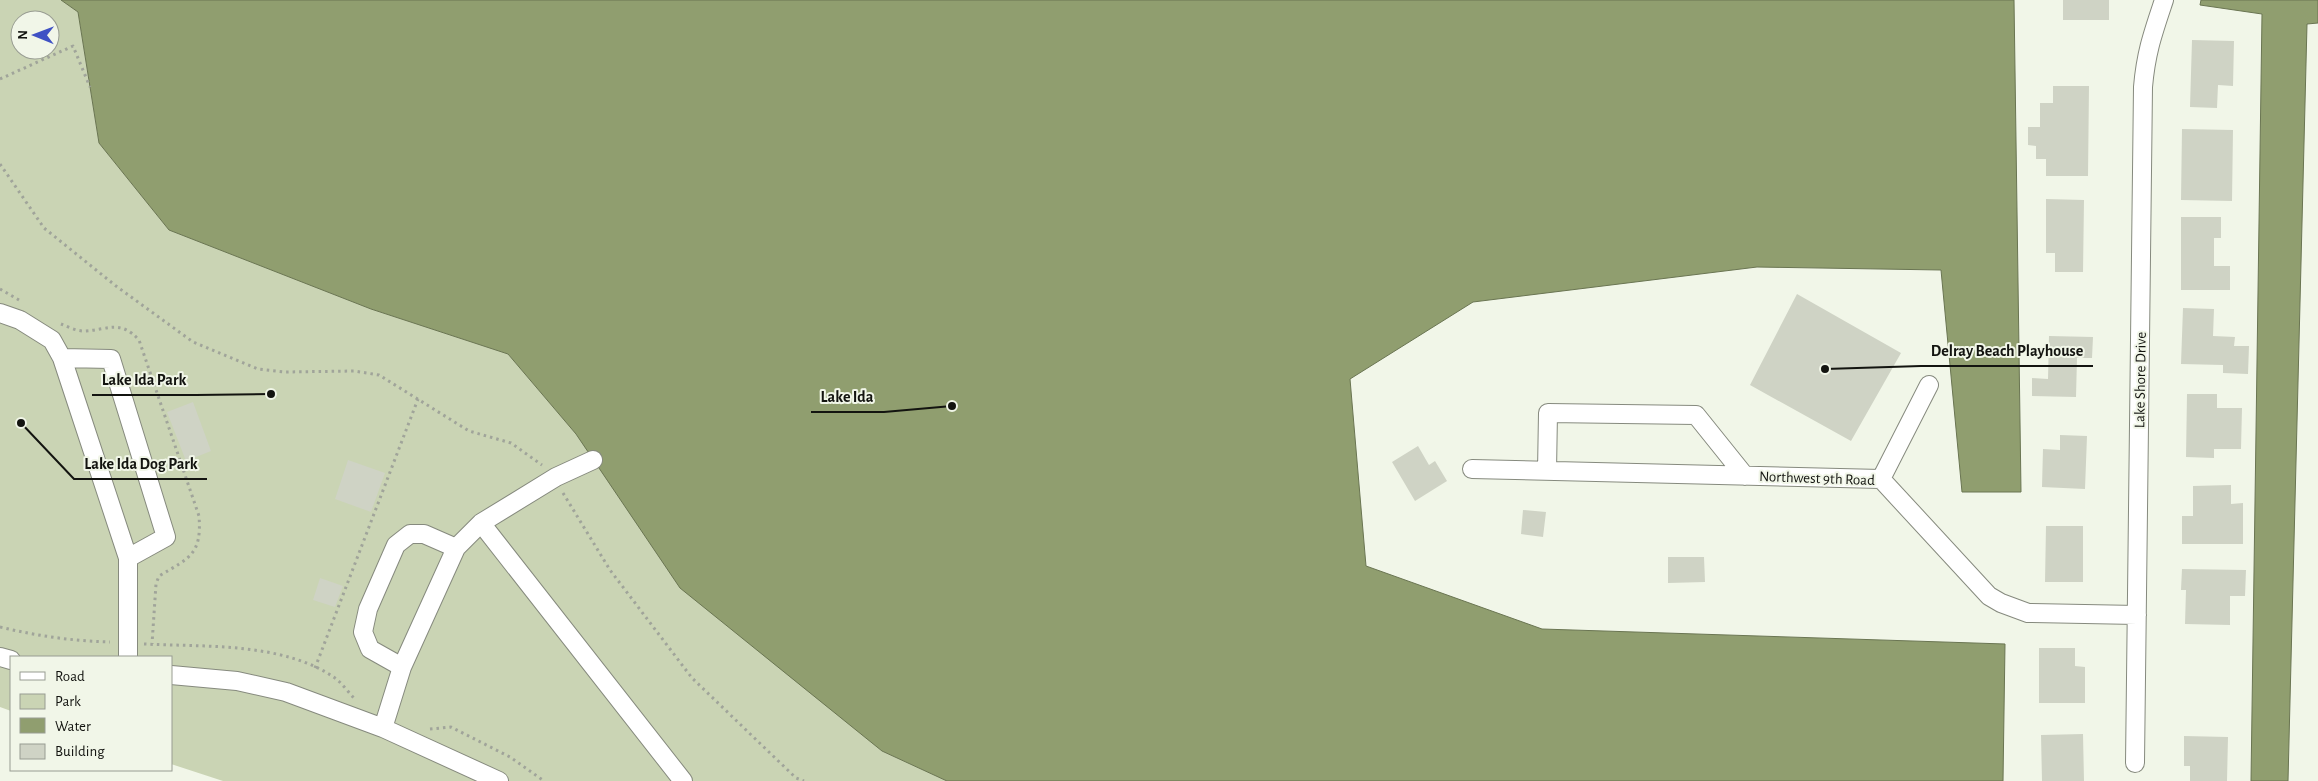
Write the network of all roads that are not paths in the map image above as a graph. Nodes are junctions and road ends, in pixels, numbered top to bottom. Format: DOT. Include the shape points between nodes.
graph roads {
  1 [pos="2164,0"];
  2 [pos="0,313"];
  3 [pos="62,358"];
  4 [pos="1929,384"];
  5 [pos="593,460"];
  6 [pos="1472,469"];
  7 [pos="1547,471"];
  8 [pos="1746,476"];
  9 [pos="1882,479"];
  10 [pos="480,523"];
  11 [pos="456,548"];
  12 [pos="128,558"];
  13 [pos="2137,616"];
  14 [pos="128,656"];
  15 [pos="402,667"];
  16 [pos="172,675"];
  17 [pos="383,728"];
  18 [pos="2135,763"];
  19 [pos="499,781"];
  20 [pos="683,781"];
  1 -- 13 [label="street, Lake Shore Drive" via="2150,42 2143,87"];
  2 -- 3 [label="street" via="20,320 52,340"];
  3 -- 12 [label="street"];
  3 -- 12 [label="street" via="111,358 166,537"];
  4 -- 9 [label="street"];
  5 -- 10 [label="street" via="556,477"];
  6 -- 7 [label="street, Northwest 9th Road"];
  7 -- 8 [label="street, Northwest 9th Road"];
  7 -- 8 [label="street" via="1548,413 1696,415"];
  8 -- 9 [label="street, Northwest 9th Road"];
  9 -- 13 [label="street, Northwest 9th Road" via="1989,596 2001,603 2028,613"];
  10 -- 11 [label="street"];
  10 -- 20 [label="street"];
  11 -- 15 [label="street"];
  11 -- 15 [label="street" via="424,534 410,534 396,545 368,609 363,632 370,648"];
  12 -- 14 [label="street"];
  13 -- 18 [label="street, Lake Shore Drive"];
  15 -- 17 [label="street"];
  16 -- 17 [label="street" via="237,681 286,692"];
  17 -- 19 [label="street"];
}
